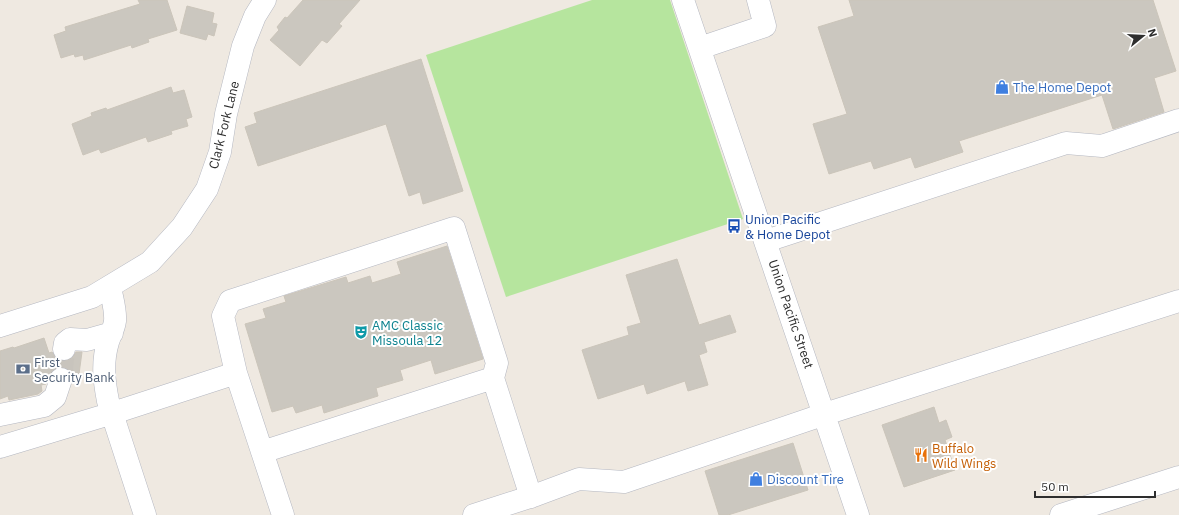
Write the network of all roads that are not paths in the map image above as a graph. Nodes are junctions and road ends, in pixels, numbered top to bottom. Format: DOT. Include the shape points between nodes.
graph roads {
  1 [pos="265,0"];
  2 [pos="684,0"];
  3 [pos="758,0"];
  4 [pos="700,48"];
  5 [pos="1179,120"];
  6 [pos="766,241"];
  7 [pos="110,287"];
  8 [pos="1179,301"];
  9 [pos="0,326"];
  10 [pos="112,333"];
  11 [pos="64,349"];
  12 [pos="236,373"];
  13 [pos="492,378"];
  14 [pos="61,379"];
  15 [pos="113,414"];
  16 [pos="825,414"];
  17 [pos="0,415"];
  18 [pos="0,447"];
  19 [pos="262,452"];
  20 [pos="1179,477"];
  21 [pos="531,497"];
  22 [pos="145,515"];
  23 [pos="283,515"];
  24 [pos="474,515"];
  25 [pos="858,515"];
  26 [pos="1062,515"];
  1 -- 7 [label="street, Clark Fork Lane" via="255,16 243,46 226,114 220,152 207,189 182,227 150,262"];
  2 -- 4 [label="street, Union Pacific Street"];
  3 -- 4 [label="street" via="765,26"];
  4 -- 6 [label="street, Union Pacific Street"];
  5 -- 6 [label="street" via="1102,146 1066,143"];
  6 -- 16 [label="street, Union Pacific Street"];
  7 -- 9 [label="street, Clark Fork Lane" via="92,297"];
  7 -- 10 [label="street" via="115,321"];
  8 -- 16 [label="street"];
  10 -- 11 [label="street" via="87,340 70,339 65,343"];
  10 -- 15 [label="street" via="104,370 105,387"];
  12 -- 13 [label="street" via="223,316 230,301 454,228 498,363"];
  12 -- 15 [label="street"];
  12 -- 19 [label="street"];
  13 -- 19 [label="street"];
  13 -- 21 [label="street"];
  14 -- 17 [label="street" via="55,397 44,406"];
  15 -- 18 [label="street"];
  15 -- 22 [label="street"];
  16 -- 21 [label="street" via="624,482 579,480"];
  16 -- 25 [label="street, Union Pacific Street"];
  19 -- 23 [label="street"];
  20 -- 26 [label="street"];
  21 -- 24 [label="street"];
}
